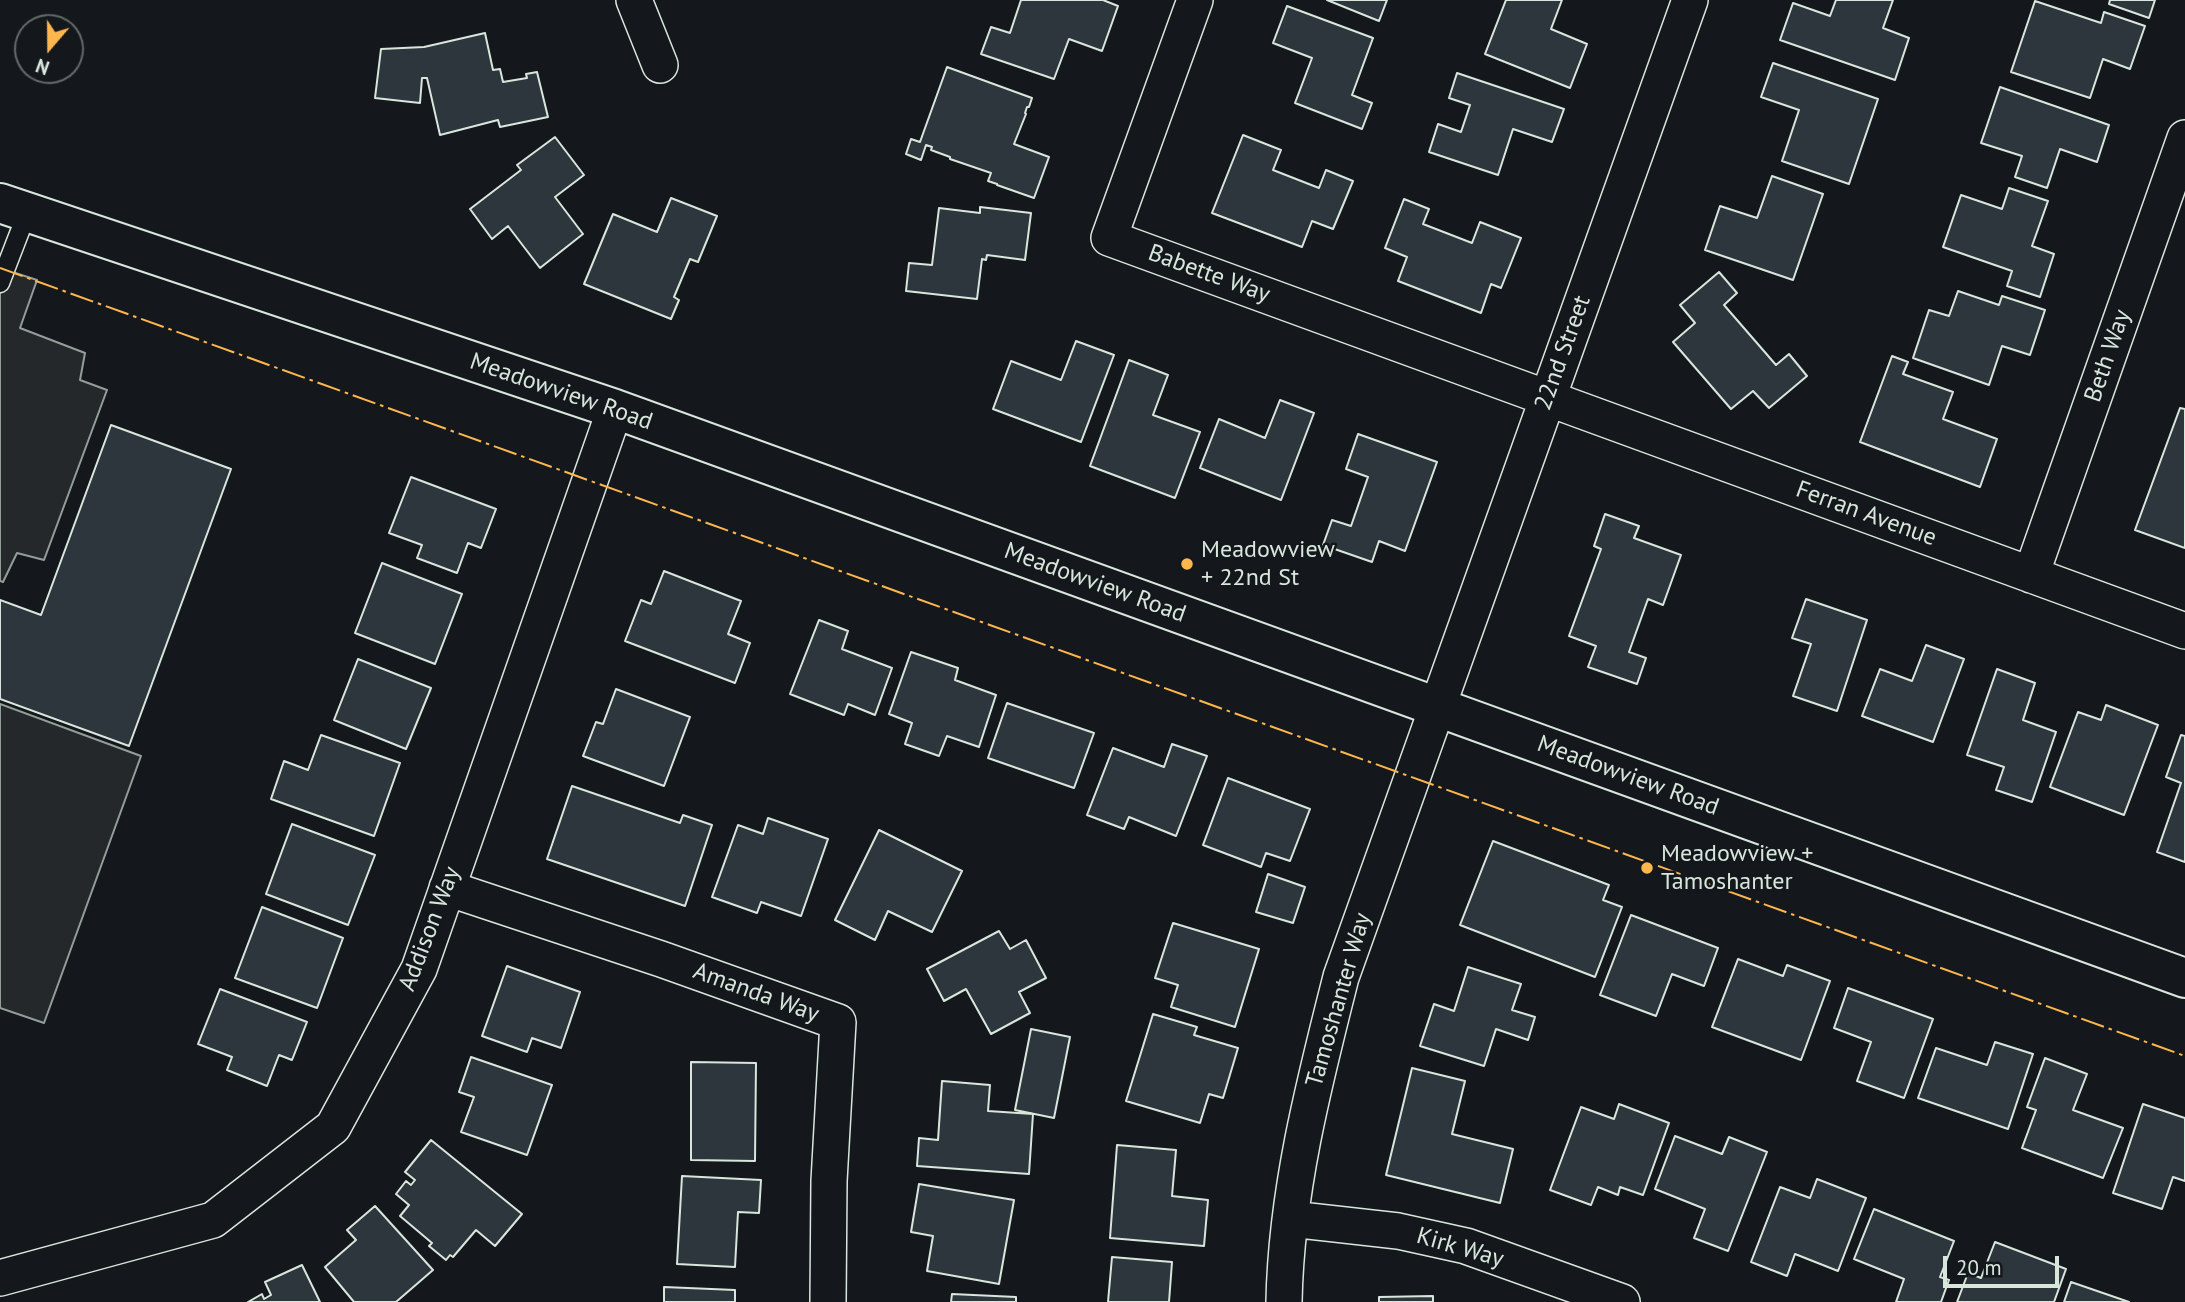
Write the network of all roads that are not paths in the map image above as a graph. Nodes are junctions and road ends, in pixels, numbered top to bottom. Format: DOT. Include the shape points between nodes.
graph roads {
  1 [pos="634,0"];
  2 [pos="1195,0"];
  3 [pos="1690,0"];
  4 [pos="660,65"];
  5 [pos="2184,142"];
  6 [pos="14,208"];
  7 [pos="0,283"];
  8 [pos="1547,398"];
  9 [pos="615,409"];
  10 [pos="2031,575"];
  11 [pos="2185,631"];
  12 [pos="1436,707"];
  13 [pos="447,888"];
  14 [pos="2185,978"];
  15 [pos="1291,1219"];
  16 [pos="0,1278"];
  17 [pos="828,1302"];
  18 [pos="1284,1302"];
  19 [pos="1622,1302"];
  1 -- 4 [label="street"];
  2 -- 8 [label="street, Babette Way" via="1109,238"];
  3 -- 8 [label="street, 22nd Street"];
  5 -- 10 [label="street, Beth Way"];
  6 -- 7 [label="lane"];
  6 -- 9 [label="main road, Meadowview Road"];
  8 -- 10 [label="street, Ferran Avenue"];
  8 -- 12 [label="street, 22nd Street"];
  9 -- 12 [label="main road, Meadowview Road"];
  9 -- 13 [label="street, Addison Way"];
  10 -- 11 [label="street, Ferran Avenue"];
  12 -- 14 [label="main road, Meadowview Road"];
  12 -- 15 [label="street, Tamoshanter Way" via="1341,977 1311,1096"];
  13 -- 16 [label="street, Addison Way" via="419,969 333,1127 213,1220"];
  13 -- 17 [label="street, Amanda Way" via="838,1022"];
  15 -- 18 [label="street, Tamoshanter Way"];
  15 -- 19 [label="street, Kirk Way" via="1398,1231 1466,1246"];
}
